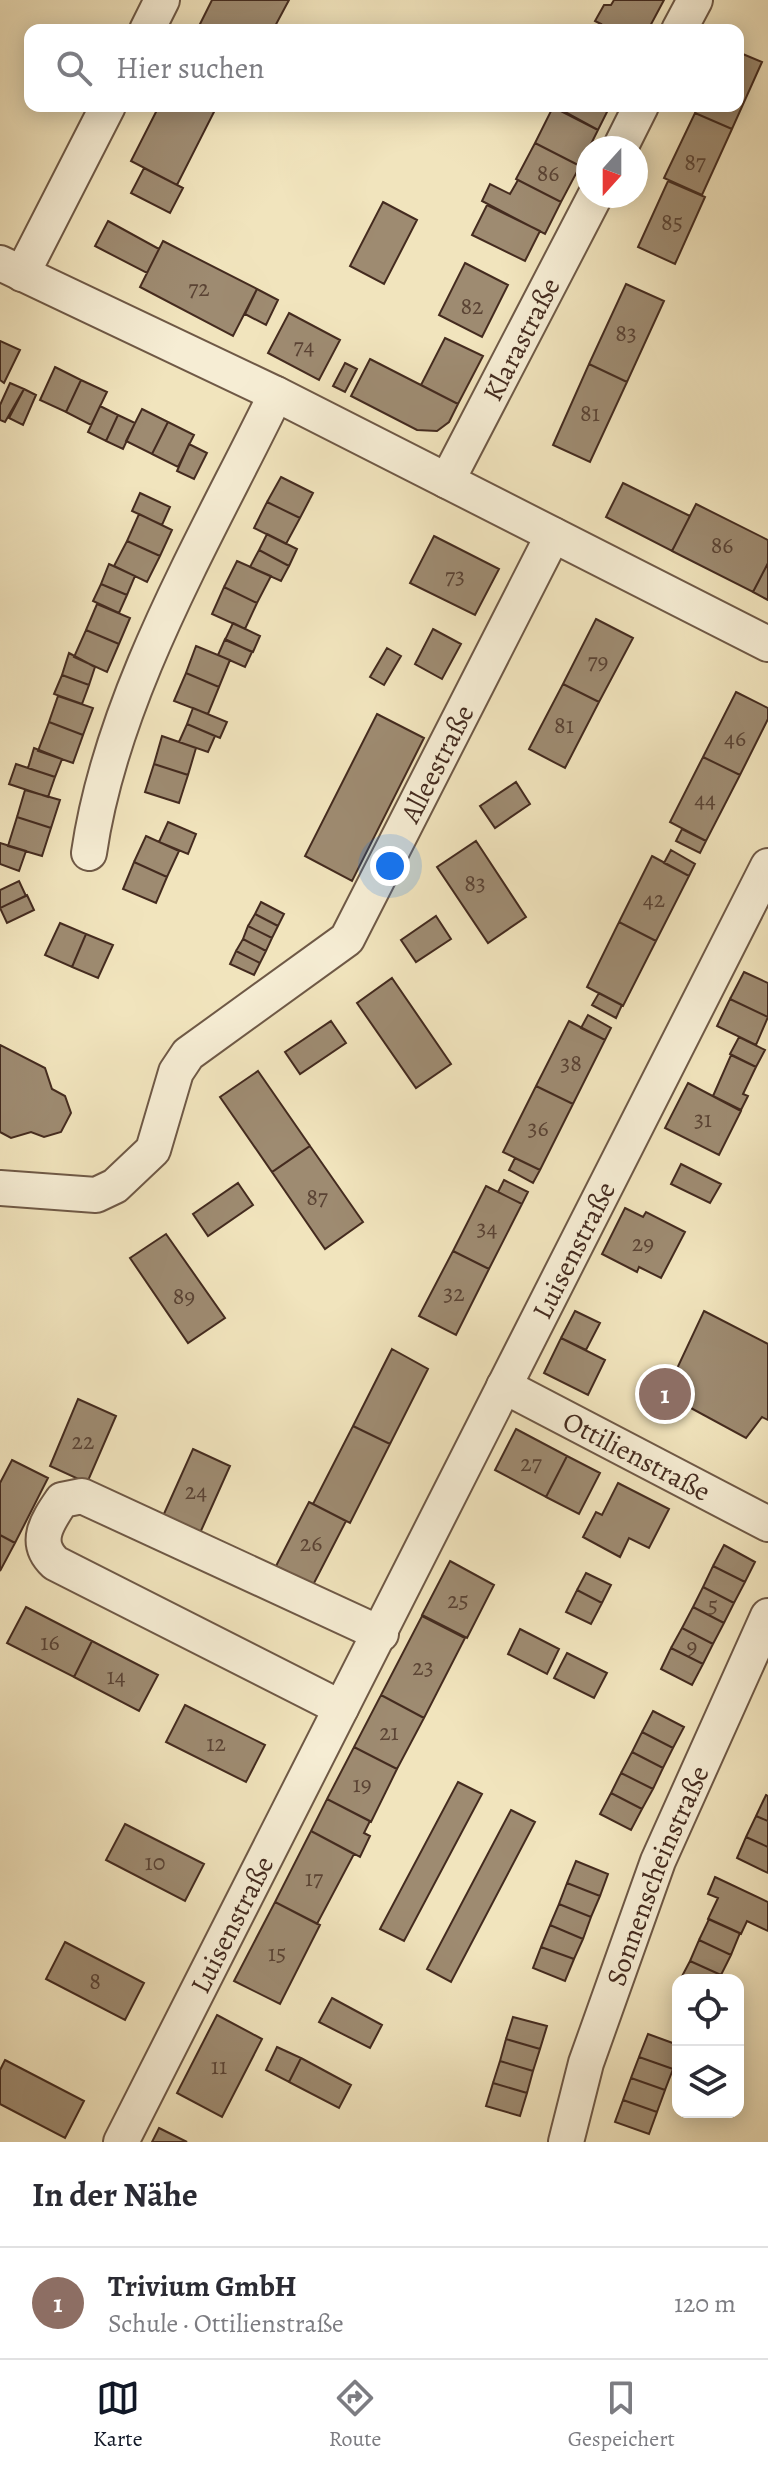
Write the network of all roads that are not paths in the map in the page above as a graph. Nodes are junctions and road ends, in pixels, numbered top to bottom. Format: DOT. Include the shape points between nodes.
graph roads {
  1 [pos="162,0"];
  2 [pos="695,0"];
  3 [pos="150,24"];
  4 [pos="682,24"];
  5 [pos="104,112"];
  6 [pos="638,112"];
  7 [pos="626,136"];
  8 [pos="589,208"];
  9 [pos="11,268"];
  10 [pos="276,394"];
  11 [pos="447,481"];
  12 [pos="553,535"];
  13 [pos="768,644"];
  14 [pos="89,853"];
  15 [pos="768,866"];
  16 [pos="0,1188"];
  17 [pos="504,1386"];
  18 [pos="768,1524"];
  19 [pos="768,1616"];
  20 [pos="381,1634"];
  21 [pos="341,1708"];
  22 [pos="121,2142"];
  23 [pos="566,2142"];
  1 -- 3 [label="street"];
  2 -- 4 [label="street"];
  5 -- 9 [label="street"];
  6 -- 7 [label="street"];
  8 -- 11 [label="street, Klarastraße"];
  9 -- 10 [label="street"];
  10 -- 11 [label="street"];
  10 -- 14 [label="street" via="138,687 102,781"];
  11 -- 12 [label="street"];
  12 -- 13 [label="street"];
  12 -- 16 [label="street, Alleestraße" via="347,939 188,1054 176,1072 153,1150 115,1186 96,1195"];
  15 -- 17 [label="street, Luisenstraße"];
  17 -- 18 [label="street, Ottilienstraße"];
  17 -- 20 [label="street, Luisenstraße"];
  19 -- 23 [label="street, Sonnenscheinstraße" via="658,1861 586,2063"];
  20 -- 21 [label="street, Luisenstraße"];
  20 -- 21 [label="street" via="82,1496 62,1500 48,1520 41,1542 55,1563"];
  21 -- 22 [label="street, Luisenstraße"];
}
